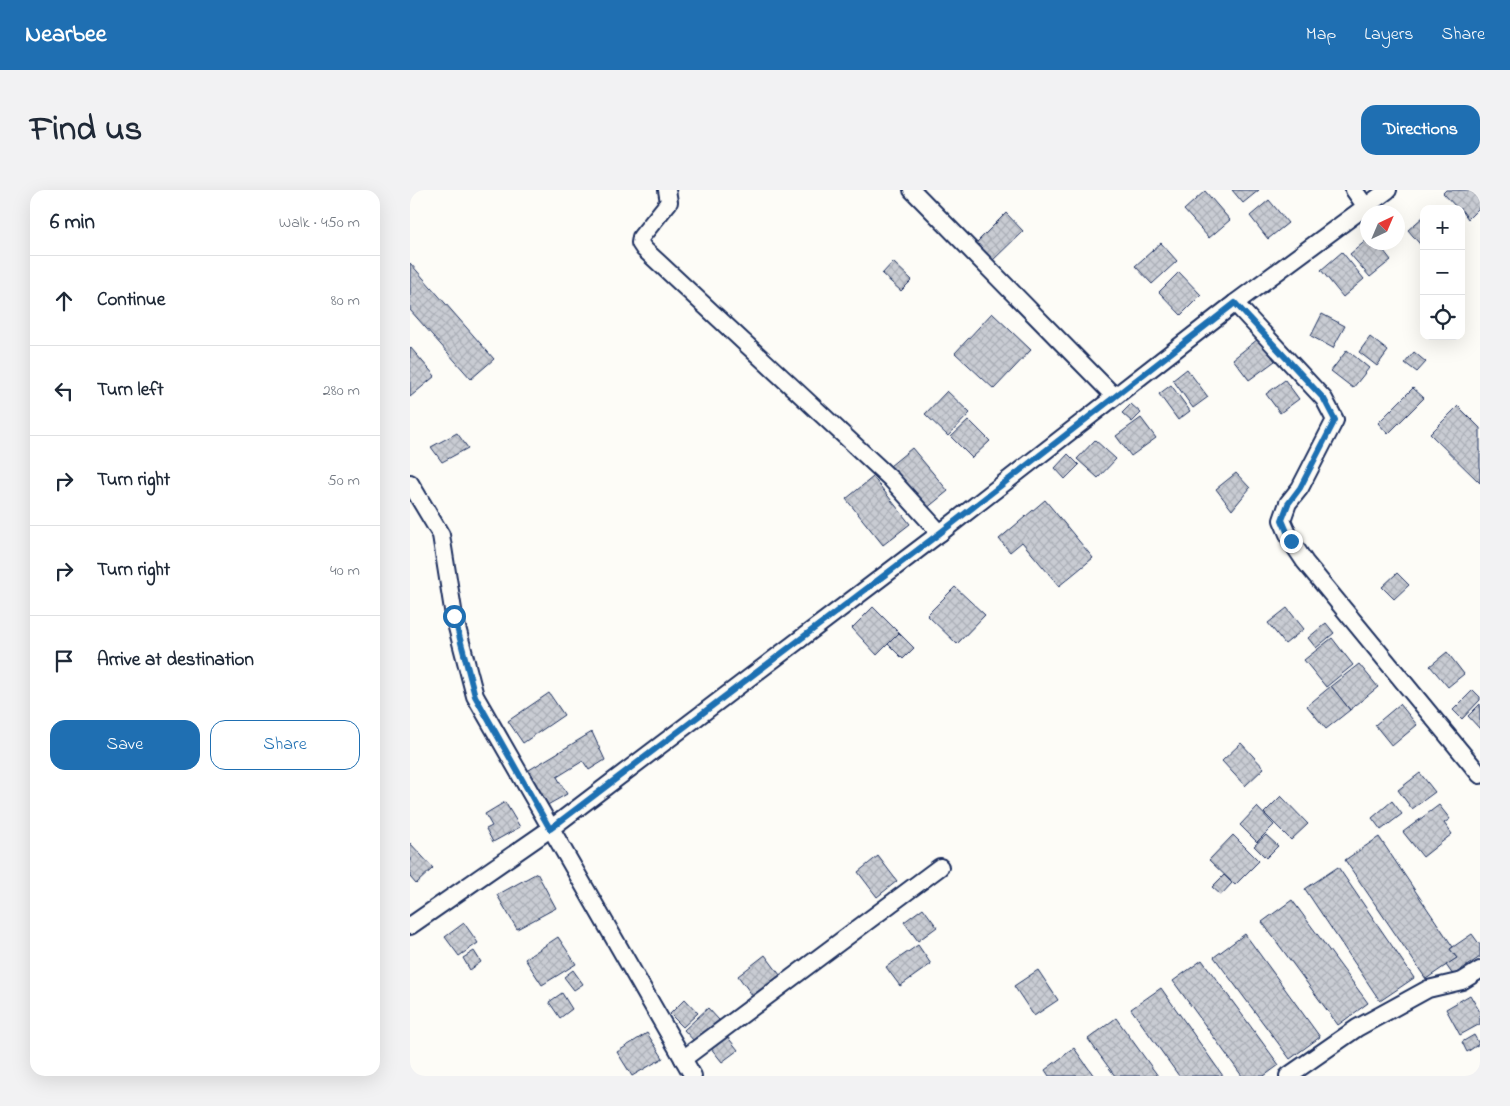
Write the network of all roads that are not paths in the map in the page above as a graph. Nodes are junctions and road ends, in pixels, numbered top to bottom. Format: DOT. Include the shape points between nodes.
graph roads {
  1 [pos="667,190"];
  2 [pos="912,190"];
  3 [pos="1354,190"];
  4 [pos="1388,190"];
  5 [pos="1365,205"];
  6 [pos="1369,205"];
  7 [pos="1360,211"];
  8 [pos="1235,303"];
  9 [pos="1114,396"];
  10 [pos="410,483"];
  11 [pos="940,533"];
  12 [pos="1480,775"];
  13 [pos="550,829"];
  14 [pos="940,867"];
  15 [pos="410,926"];
  16 [pos="1480,970"];
  17 [pos="687,1070"];
  18 [pos="1288,1076"];
  1 -- 11 [label="street" via="669,202 641,237 644,249 891,479"];
  2 -- 9 [label="street"];
  3 -- 5 [label="street"];
  4 -- 6 [label="street"];
  7 -- 8 [label="street"];
  8 -- 9 [label="street"];
  8 -- 12 [label="street" via="1324,399 1335,420 1282,520 1291,541"];
  9 -- 11 [label="street"];
  10 -- 13 [label="street" via="441,535 454,616 475,696"];
  11 -- 13 [label="street"];
  13 -- 15 [label="street"];
  13 -- 17 [label="street"];
  14 -- 17 [label="street"];
  16 -- 18 [label="street" via="1462,981 1428,989 1357,1028"];
}
